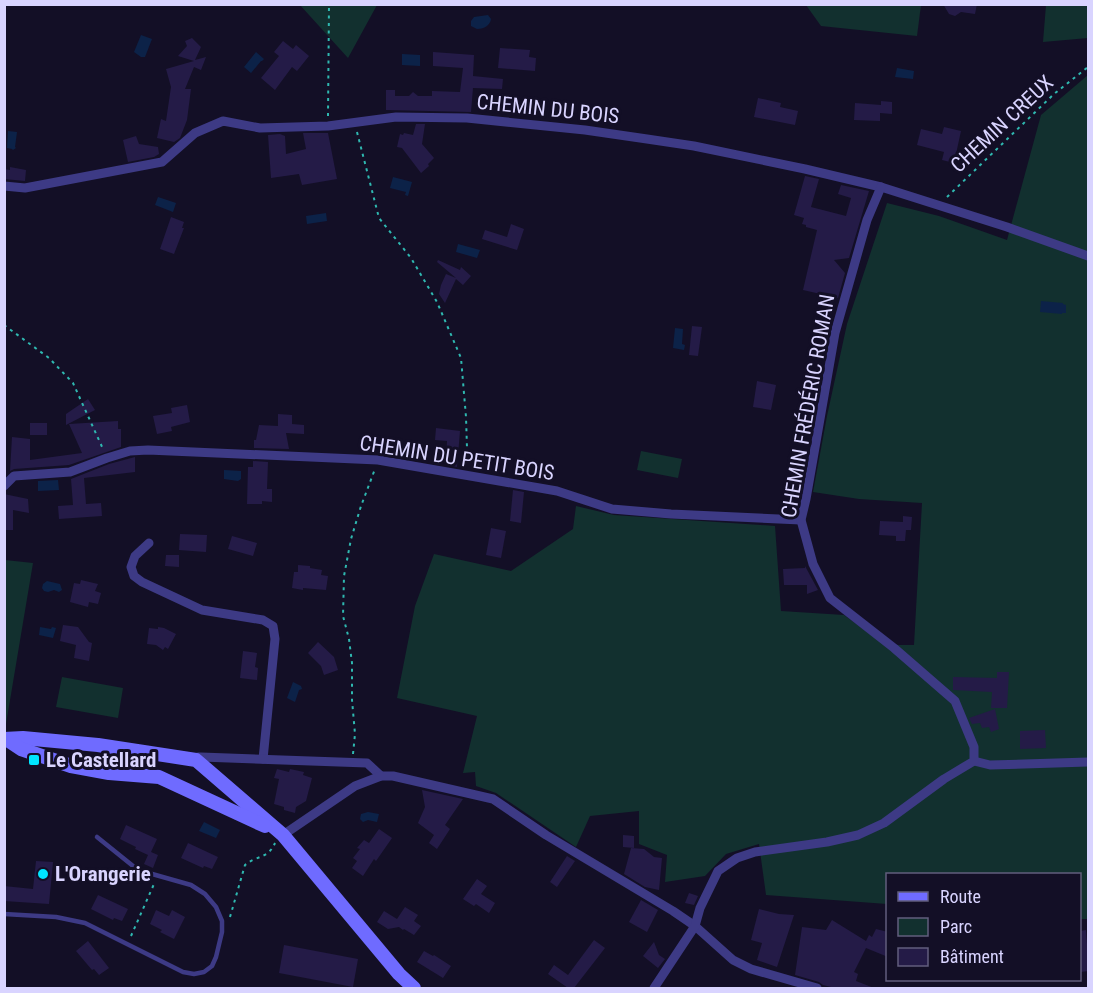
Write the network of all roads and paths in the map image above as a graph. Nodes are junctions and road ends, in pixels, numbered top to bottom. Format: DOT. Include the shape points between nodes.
graph roads {
  1 [pos="328,4"];
  2 [pos="1089,67"];
  3 [pos="354,123"];
  4 [pos="328,126"];
  5 [pos="4,186"];
  6 [pos="881,187"];
  7 [pos="938,205"];
  8 [pos="1089,256"];
  9 [pos="4,325"];
  10 [pos="107,458"];
  11 [pos="378,460"];
  12 [pos="465,476"];
  13 [pos="4,486"];
  14 [pos="801,520"];
  15 [pos="149,543"];
  16 [pos="5,739"];
  17 [pos="263,759"];
  18 [pos="196,760"];
  19 [pos="974,761"];
  20 [pos="352,762"];
  21 [pos="1089,762"];
  22 [pos="381,776"];
  23 [pos="97,837"];
  24 [pos="279,837"];
  25 [pos="158,876"];
  26 [pos="4,914"];
  27 [pos="695,926"];
  28 [pos="222,927"];
  29 [pos="128,943"];
  30 [pos="414,988"];
  31 [pos="654,988"];
  32 [pos="817,988"];
  1 -- 4 [label="path"];
  2 -- 7 [label="path, CHEMIN CREUX" via="1054,94"];
  3 -- 4 [label="street, CHEMIN DU BOIS"];
  3 -- 6 [label="street, CHEMIN DU BOIS" via="396,117 467,118 585,130 694,146"];
  3 -- 12 [label="path" via="379,218 411,258 437,302 461,358 467,438"];
  4 -- 5 [label="street, CHEMIN DU BOIS" via="260,128 223,121 195,133 162,162 25,188"];
  6 -- 7 [label="street, CHEMIN DU BOIS"];
  6 -- 14 [label="street, CHEMIN FRÉDÉRIC ROMAN" via="867,220 835,333"];
  7 -- 8 [label="street, CHEMIN DU BOIS"];
  9 -- 10 [label="path" via="49,358 73,383"];
  10 -- 11 [label="street, CHEMIN DU PETIT BOIS" via="148,450"];
  10 -- 13 [label="street, CHEMIN DU PETIT BOIS" via="70,472 14,476"];
  11 -- 12 [label="street, CHEMIN DU PETIT BOIS"];
  11 -- 20 [label="path" via="354,528 344,576 343,616 352,663"];
  12 -- 14 [label="street, CHEMIN DU PETIT BOIS" via="557,491 612,509"];
  14 -- 19 [label="street, CHEMIN FRÉDÉRIC ROMAN" via="813,564 830,598 955,701 974,747"];
  15 -- 17 [label="street" via="135,556 131,567 142,582 202,610 263,620 273,626"];
  16 -- 18 [label="street" via="98,745"];
  16 -- 24 [label="street" via="21,749 71,766 159,777"];
  17 -- 18 [label="street"];
  17 -- 20 [label="street"];
  18 -- 24 [label="street"];
  19 -- 21 [label="street" via="990,765"];
  19 -- 27 [label="street" via="884,823 858,836 737,858 718,871"];
  20 -- 22 [label="street" via="367,763"];
  22 -- 24 [label="street" via="355,786"];
  22 -- 27 [label="street" via="493,799"];
  23 -- 25 [label="lane" via="138,870"];
  24 -- 28 [label="path" via="268,854 245,864 227,926"];
  24 -- 30 [label="street"];
  25 -- 28 [label="lane" via="191,885 205,894 216,907"];
  25 -- 29 [label="path"];
  26 -- 29 [label="lane" via="85,923"];
  27 -- 31 [label="street"];
  27 -- 32 [label="street" via="733,960"];
  28 -- 29 [label="lane" via="212,966 194,974"];
}
